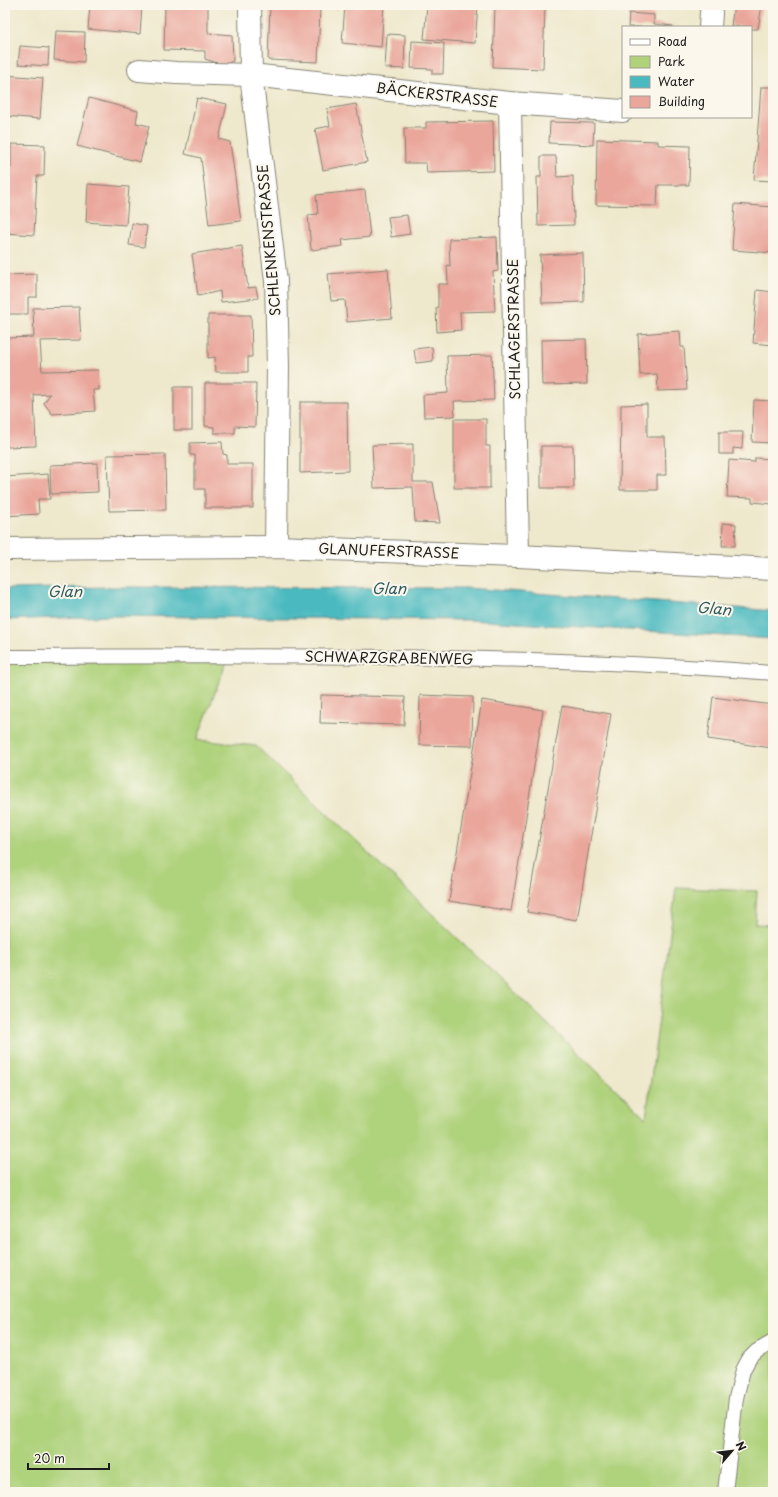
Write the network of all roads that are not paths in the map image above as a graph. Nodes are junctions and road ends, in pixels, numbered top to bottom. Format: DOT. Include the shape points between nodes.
graph roads {
  1 [pos="250,5"];
  2 [pos="138,70"];
  3 [pos="251,75"];
  4 [pos="510,103"];
  5 [pos="622,111"];
  6 [pos="276,547"];
  7 [pos="5,549"];
  8 [pos="518,556"];
  9 [pos="773,569"];
  10 [pos="5,657"];
  11 [pos="773,672"];
  12 [pos="773,1342"];
  13 [pos="725,1492"];
  1 -- 3 [label="street, SCHLENKENSTRASSE"];
  2 -- 3 [label="street, BÄCKERSTRASSE"];
  3 -- 4 [label="street, BÄCKERSTRASSE"];
  3 -- 6 [label="street, SCHLENKENSTRASSE" via="276,281"];
  4 -- 5 [label="street, BÄCKERSTRASSE"];
  4 -- 8 [label="street, SCHLAGERSTRASSE"];
  6 -- 7 [label="street, GLANUFERSTRASSE"];
  6 -- 8 [label="street, GLANUFERSTRASSE"];
  8 -- 9 [label="street, GLANUFERSTRASSE"];
  10 -- 11 [label="lane, SCHWARZGRABENWEG" via="354,656 702,667"];
  12 -- 13 [label="lane" via="757,1351 743,1370 736,1398"];
}
